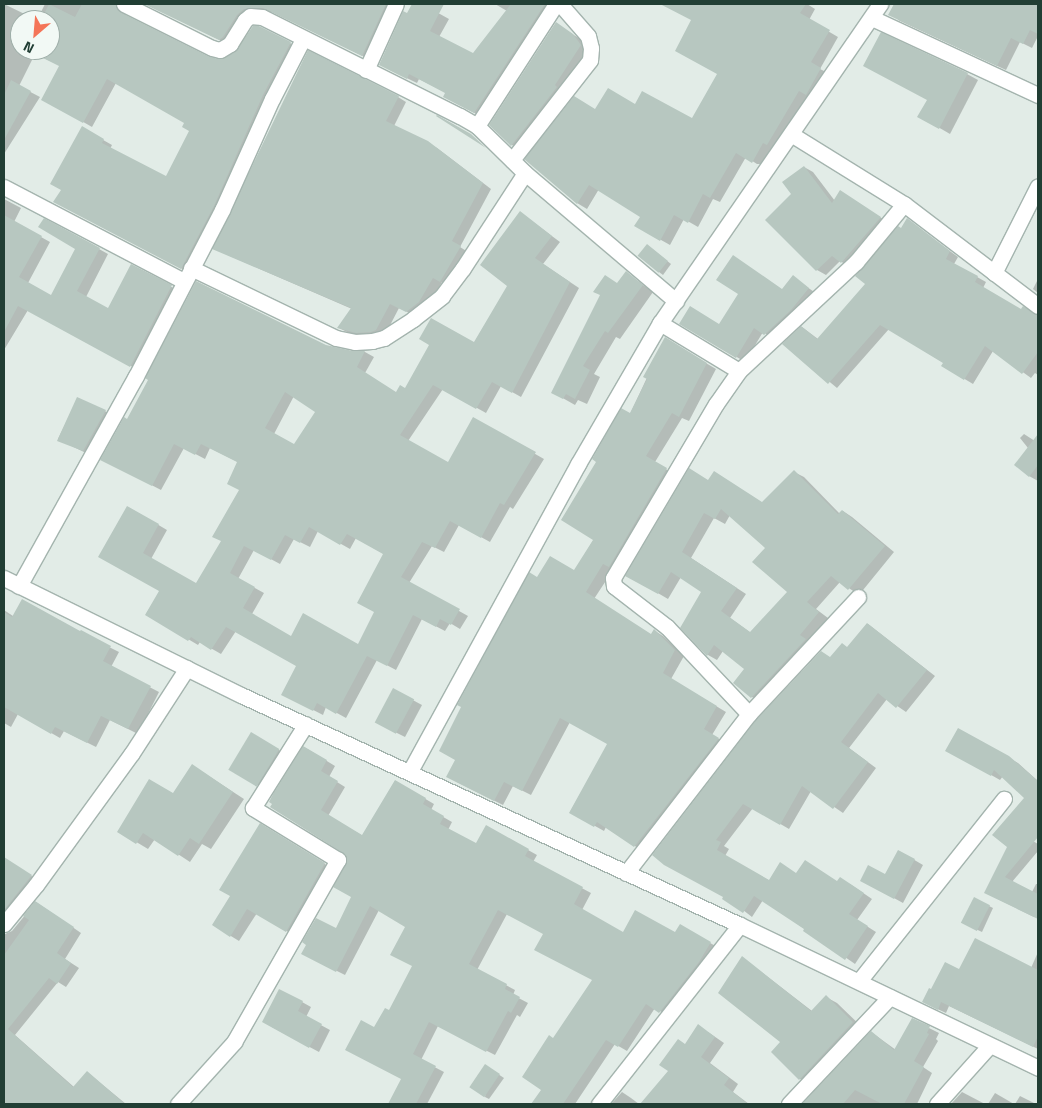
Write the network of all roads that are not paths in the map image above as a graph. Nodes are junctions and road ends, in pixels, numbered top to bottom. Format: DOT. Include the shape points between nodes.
graph roads {
  1 [pos="124,4"];
  2 [pos="396,4"];
  3 [pos="556,4"];
  4 [pos="560,4"];
  5 [pos="880,4"];
  6 [pos="872,18"];
  7 [pos="303,39"];
  8 [pos="366,70"];
  9 [pos="1038,95"];
  10 [pos="477,126"];
  11 [pos="791,134"];
  12 [pos="512,160"];
  13 [pos="524,173"];
  14 [pos="1038,186"];
  15 [pos="4,187"];
  16 [pos="904,204"];
  17 [pos="994,273"];
  18 [pos="188,275"];
  19 [pos="676,301"];
  20 [pos="1038,306"];
  21 [pos="660,323"];
  22 [pos="739,371"];
  23 [pos="4,578"];
  24 [pos="19,586"];
  25 [pos="858,597"];
  26 [pos="186,668"];
  27 [pos="749,714"];
  28 [pos="306,724"];
  29 [pos="410,771"];
  30 [pos="1004,799"];
  31 [pos="626,873"];
  32 [pos="4,924"];
  33 [pos="740,925"];
  34 [pos="859,981"];
  35 [pos="890,996"];
  36 [pos="989,1046"];
  37 [pos="1038,1068"];
  38 [pos="178,1104"];
  39 [pos="599,1104"];
  40 [pos="789,1104"];
  41 [pos="937,1104"];
  1 -- 7 [label="street" via="220,50 230,44 245,20 256,15"];
  2 -- 8 [label="street"];
  3 -- 10 [label="street"];
  4 -- 12 [label="street" via="588,36 590,60"];
  5 -- 6 [label="street"];
  6 -- 9 [label="street"];
  6 -- 11 [label="street"];
  7 -- 8 [label="street"];
  7 -- 18 [label="street"];
  8 -- 10 [label="street"];
  10 -- 12 [label="street"];
  11 -- 16 [label="street"];
  11 -- 19 [label="street"];
  12 -- 13 [label="street"];
  13 -- 18 [label="street" via="442,296 384,338 355,342 336,338"];
  13 -- 19 [label="street"];
  14 -- 17 [label="street"];
  15 -- 18 [label="street"];
  16 -- 17 [label="street"];
  16 -- 22 [label="street" via="856,262"];
  17 -- 20 [label="street"];
  18 -- 24 [label="street" via="136,376"];
  19 -- 21 [label="street"];
  21 -- 22 [label="street"];
  21 -- 29 [label="street" via="578,464"];
  22 -- 27 [label="street" via="716,404 618,569 613,583 667,628"];
  23 -- 24 [label="street"];
  24 -- 26 [label="street"];
  25 -- 27 [label="street"];
  26 -- 28 [label="street"];
  26 -- 32 [label="street" via="132,754"];
  27 -- 31 [label="street"];
  28 -- 29 [label="street"];
  28 -- 38 [label="street" via="253,808 338,860 234,1042"];
  29 -- 31 [label="street"];
  30 -- 34 [label="street"];
  31 -- 33 [label="street"];
  33 -- 34 [label="street"];
  33 -- 39 [label="street"];
  34 -- 35 [label="street"];
  35 -- 36 [label="street"];
  35 -- 40 [label="street"];
  36 -- 37 [label="street"];
  36 -- 41 [label="street"];
}
